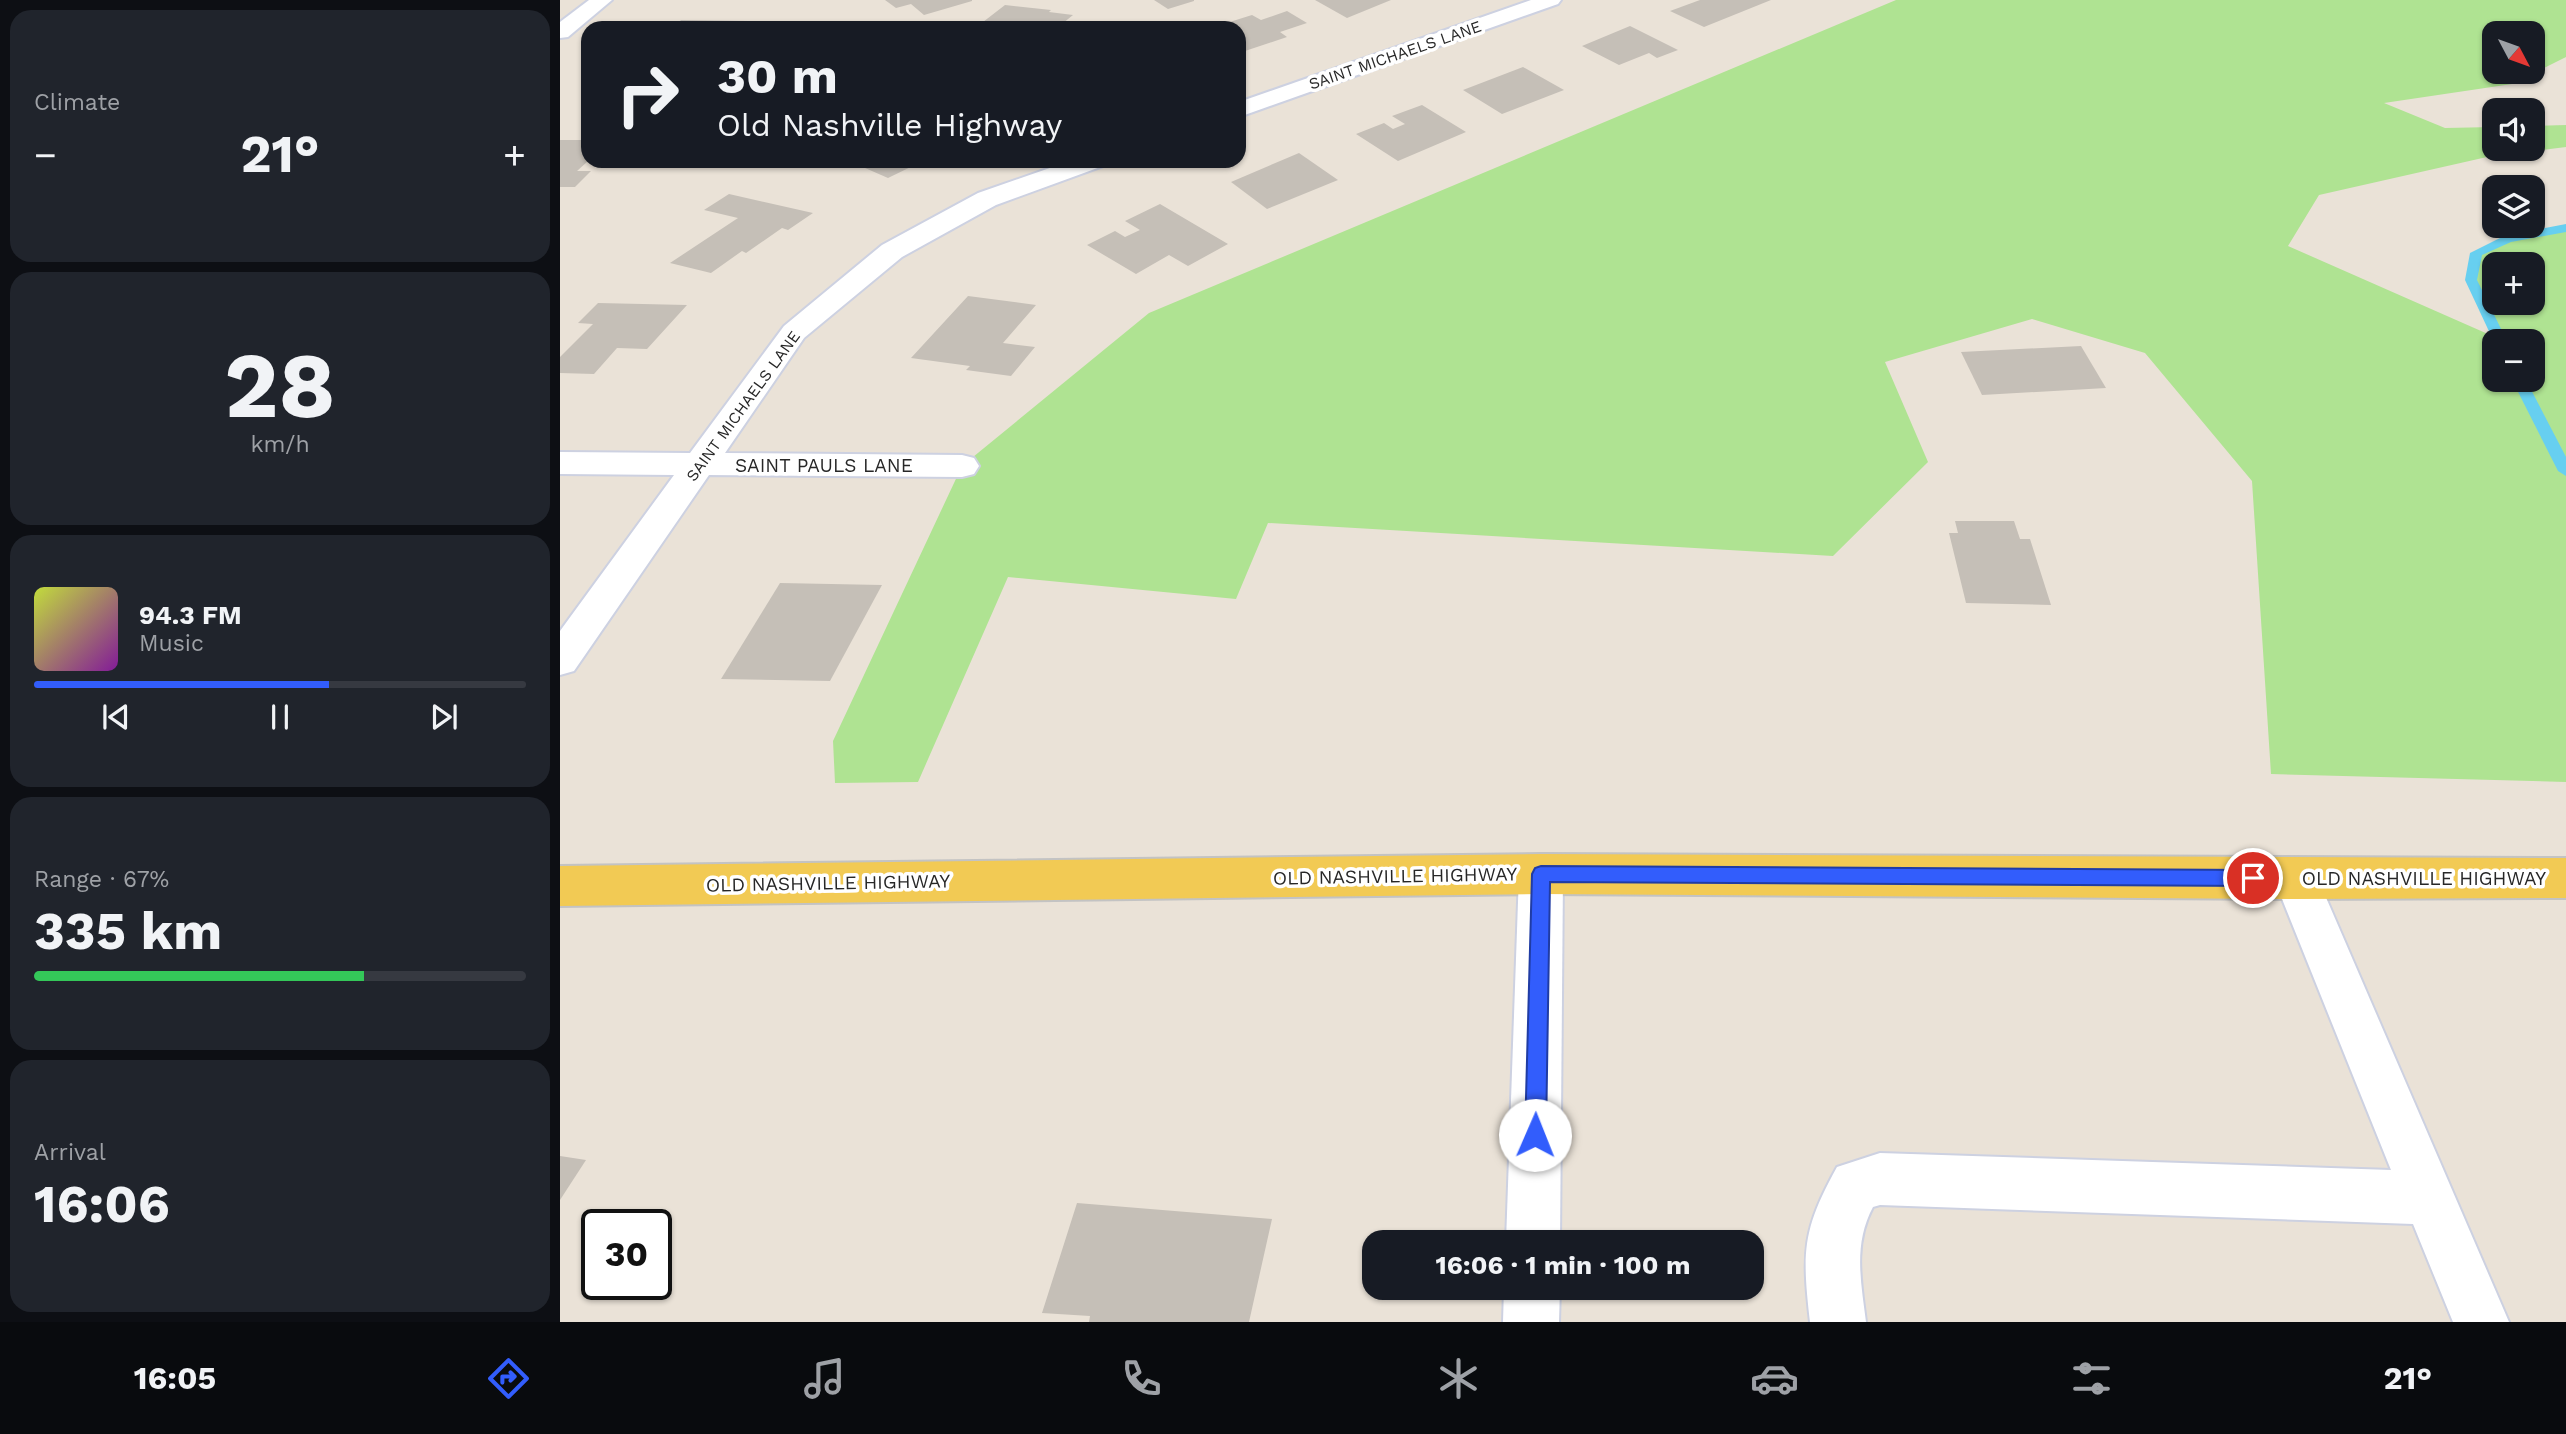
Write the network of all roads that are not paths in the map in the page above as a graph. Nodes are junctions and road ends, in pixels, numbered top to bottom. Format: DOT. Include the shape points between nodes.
graph roads {
  1 [pos="602,0"];
  2 [pos="1551,0"];
  3 [pos="560,32"];
  4 [pos="1246,108"];
  5 [pos="1074,168"];
  6 [pos="560,463"];
  7 [pos="700,464"];
  8 [pos="962,466"];
  9 [pos="560,660"];
  10 [pos="1541,874"];
  11 [pos="2566,878"];
  12 [pos="2296,879"];
  13 [pos="560,886"];
  14 [pos="2429,1198"];
  15 [pos="1533,1230"];
  16 [pos="1532,1300"];
  17 [pos="1531,1322"];
  18 [pos="1838,1322"];
  19 [pos="2481,1322"];
  1 -- 3 [label="street"];
  2 -- 4 [label="street, SAINT MICHAELS LANE"];
  5 -- 7 [label="street, SAINT MICHAELS LANE" via="986,199 892,251 794,332"];
  6 -- 7 [label="street, SAINT PAULS LANE"];
  7 -- 8 [label="street, SAINT PAULS LANE"];
  7 -- 9 [label="street, SAINT MICHAELS LANE"];
  10 -- 12 [label="main road, OLD NASHVILLE HIGHWAY"];
  10 -- 13 [label="main road, OLD NASHVILLE HIGHWAY"];
  10 -- 15 [label="street"];
  11 -- 12 [label="main road, OLD NASHVILLE HIGHWAY"];
  12 -- 14 [label="street"];
  14 -- 18 [label="street" via="1880,1179 1856,1186 1837,1220 1831,1268"];
  14 -- 19 [label="street"];
  16 -- 17 [label="street"];
}
